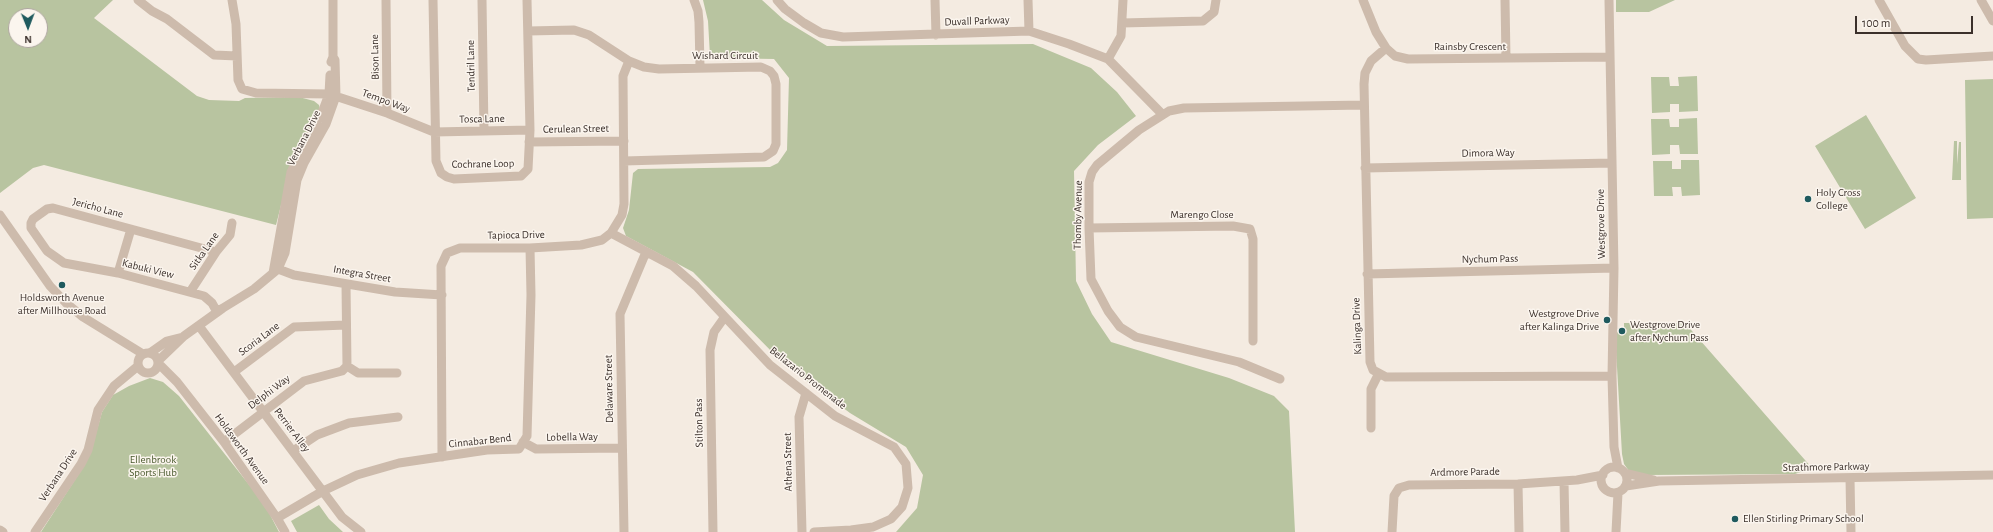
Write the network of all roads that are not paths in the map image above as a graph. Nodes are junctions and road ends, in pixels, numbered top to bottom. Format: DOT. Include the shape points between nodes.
graph roads {
  1 [pos="138,0"];
  2 [pos="232,0"];
  3 [pos="333,0"];
  4 [pos="386,0"];
  5 [pos="434,0"];
  6 [pos="482,0"];
  7 [pos="527,0"];
  8 [pos="694,0"];
  9 [pos="777,0"];
  10 [pos="936,0"];
  11 [pos="1028,0"];
  12 [pos="1123,0"];
  13 [pos="1216,0"];
  14 [pos="1363,0"];
  15 [pos="1505,0"];
  16 [pos="1609,0"];
  17 [pos="1879,0"];
  18 [pos="1981,0"];
  19 [pos="1993,21"];
  20 [pos="1122,23"];
  21 [pos="528,31"];
  22 [pos="1029,31"];
  23 [pos="936,35"];
  24 [pos="1386,48"];
  25 [pos="237,56"];
  26 [pos="1993,56"];
  27 [pos="1610,57"];
  28 [pos="1506,58"];
  29 [pos="1108,59"];
  30 [pos="629,61"];
  31 [pos="700,67"];
  32 [pos="332,95"];
  33 [pos="1364,105"];
  34 [pos="387,113"];
  35 [pos="1162,114"];
  36 [pos="530,130"];
  37 [pos="484,131"];
  38 [pos="434,132"];
  39 [pos="624,141"];
  40 [pos="529,142"];
  41 [pos="624,161"];
  42 [pos="1612,163"];
  43 [pos="1365,168"];
  44 [pos="0,214"];
  45 [pos="232,223"];
  46 [pos="1089,228"];
  47 [pos="131,229"];
  48 [pos="611,233"];
  49 [pos="530,248"];
  50 [pos="216,252"];
  51 [pos="646,252"];
  52 [pos="64,263"];
  53 [pos="1614,268"];
  54 [pos="275,271"];
  55 [pos="118,273"];
  56 [pos="1367,274"];
  57 [pos="346,284"];
  58 [pos="190,292"];
  59 [pos="442,295"];
  60 [pos="218,312"];
  61 [pos="724,318"];
  62 [pos="346,325"];
  63 [pos="199,326"];
  64 [pos="184,336"];
  65 [pos="1253,341"];
  66 [pos="142,359"];
  67 [pos="158,362"];
  68 [pos="347,366"];
  69 [pos="234,372"];
  70 [pos="149,373"];
  71 [pos="397,373"];
  72 [pos="1378,375"];
  73 [pos="1612,376"];
  74 [pos="1280,379"];
  75 [pos="177,382"];
  76 [pos="114,386"];
  77 [pos="806,393"];
  78 [pos="263,411"];
  79 [pos="398,417"];
  80 [pos="1371,428"];
  81 [pos="224,442"];
  82 [pos="523,442"];
  83 [pos="622,448"];
  84 [pos="293,451"];
  85 [pos="442,456"];
  86 [pos="1618,470"];
  87 [pos="1993,475"];
  88 [pos="1850,478"];
  89 [pos="1603,480"];
  90 [pos="1564,481"];
  91 [pos="1659,481"];
  92 [pos="1518,484"];
  93 [pos="1626,486"];
  94 [pos="322,491"];
  95 [pos="1609,492"];
  96 [pos="1618,493"];
  97 [pos="277,518"];
  98 [pos="1616,518"];
  99 [pos="0,530"];
  100 [pos="3,532"];
  101 [pos="35,532"];
  102 [pos="284,532"];
  103 [pos="361,532"];
  104 [pos="624,532"];
  105 [pos="713,532"];
  106 [pos="802,532"];
  107 [pos="814,532"];
  108 [pos="1392,532"];
  109 [pos="1519,532"];
  110 [pos="1565,532"];
  111 [pos="1616,532"];
  112 [pos="1851,532"];
  1 -- 25 [label="street" via="214,55"];
  2 -- 25 [label="street"];
  3 -- 32 [label="street, Verbana Drive"];
  4 -- 34 [label="street, Bison Lane"];
  5 -- 38 [label="street, Cochrane Loop"];
  6 -- 37 [label="street, Tendril Lane"];
  7 -- 21 [label="street, Cochrane Loop"];
  8 -- 31 [label="street" via="698,11"];
  9 -- 23 [label="street, Duvall Parkway" via="785,9 821,33 843,36"];
  10 -- 23 [label="street"];
  11 -- 22 [label="street"];
  12 -- 20 [label="street"];
  13 -- 20 [label="street" via="1214,12 1203,21"];
  14 -- 24 [label="street, Rainsby Crescent" via="1376,32"];
  15 -- 28 [label="street"];
  16 -- 27 [label="street, Westgrove Drive"];
  17 -- 26 [label="street" via="1905,46 1918,59"];
  18 -- 19 [label="street"];
  20 -- 29 [label="street" via="1121,36"];
  21 -- 30 [label="street, Wishard Circuit" via="574,30 589,35"];
  21 -- 36 [label="street, Cochrane Loop"];
  22 -- 23 [label="street, Duvall Parkway"];
  22 -- 29 [label="street, Duvall Parkway"];
  24 -- 28 [label="street, Rainsby Crescent" via="1395,56 1408,59"];
  24 -- 33 [label="street, Kalinga Drive" via="1371,61 1365,73"];
  25 -- 32 [label="street, Tempo Way" via="238,80 242,89 256,93"];
  27 -- 28 [label="street, Rainsby Crescent"];
  27 -- 42 [label="street, Westgrove Drive"];
  29 -- 35 [label="street, Duvall Parkway"];
  30 -- 31 [label="street, Wishard Circuit" via="644,68"];
  30 -- 39 [label="street" via="623,76"];
  31 -- 41 [label="street, Wishard Circuit" via="761,67 770,70 776,84 776,144 773,151 757,158"];
  32 -- 34 [label="street, Tempo Way"];
  32 -- 54 [label="street, Verbana Drive" via="326,124 304,162 297,180 285,253"];
  33 -- 35 [label="street, Thomby Avenue" via="1184,108"];
  33 -- 43 [label="street, Kalinga Drive"];
  34 -- 38 [label="street, Tempo Way"];
  35 -- 46 [label="street, Thomby Avenue" via="1139,130 1092,172 1089,182"];
  36 -- 37 [label="street, Tosca Lane"];
  36 -- 40 [label="street, Cochrane Loop"];
  37 -- 38 [label="street, Tosca Lane"];
  38 -- 40 [label="street, Cochrane Loop" via="437,168 447,177 454,179 521,176 530,166"];
  39 -- 40 [label="street, Cerulean Street"];
  39 -- 41 [label="street"];
  41 -- 48 [label="street" via="624,204 622,215"];
  42 -- 43 [label="street, Dimora Way"];
  42 -- 53 [label="street, Westgrove Drive"];
  43 -- 56 [label="street, Kalinga Drive"];
  44 -- 66 [label="street, Holdsworth Avenue" via="50,286 66,303"];
  45 -- 50 [label="street, Sitka Lane" via="230,236"];
  46 -- 65 [label="street, Marengo Close" via="1233,226 1250,229 1253,240"];
  46 -- 74 [label="street, Thomby Avenue" via="1091,279 1120,327 1136,337 1240,362"];
  47 -- 50 [label="street, Jericho Lane"];
  47 -- 52 [label="street, Jericho Lane" via="53,208 47,209 33,219 31,228 47,251"];
  47 -- 55 [label="street"];
  48 -- 49 [label="street, Tapioca Drive" via="602,240 581,245"];
  48 -- 51 [label="street, Bellazario Promenade"];
  49 -- 59 [label="street, Tapioca Drive" via="460,248 447,253 442,266"];
  49 -- 82 [label="street, Cinnabar Bend" via="527,436"];
  50 -- 58 [label="street, Sitka Lane"];
  51 -- 61 [label="street, Bellazario Promenade" via="673,266 696,286"];
  51 -- 83 [label="street, Delaware Street" via="620,314"];
  52 -- 55 [label="street, Kabuki View"];
  53 -- 56 [label="street, Nychum Pass"];
  53 -- 73 [label="street, Westgrove Drive"];
  54 -- 57 [label="street, Integra Street"];
  54 -- 60 [label="street, Verbana Drive" via="254,289"];
  55 -- 58 [label="street, Kabuki View"];
  56 -- 72 [label="street, Kalinga Drive" via="1370,362"];
  57 -- 59 [label="street, Integra Street" via="396,292"];
  57 -- 62 [label="street"];
  58 -- 60 [label="street, Kabuki View" via="204,296"];
  59 -- 85 [label="street, Tapioca Drive"];
  60 -- 63 [label="street, Verbana Drive"];
  61 -- 77 [label="street, Bellazario Promenade" via="770,365"];
  61 -- 105 [label="street, Stilton Pass" via="714,332 710,350"];
  62 -- 68 [label="street"];
  62 -- 69 [label="street, Scoria Lane" via="294,327"];
  63 -- 64 [label="street, Verbana Drive"];
  63 -- 69 [label="street, Perrier Alley"];
  64 -- 66 [label="street, Verbana Drive" via="167,342"];
  64 -- 67 [label="street, Verbana Drive"];
  66 -- 67 [label="street, Holdsworth Avenue" via="155,355"];
  66 -- 70 [label="street, Holdsworth Avenue"];
  66 -- 76 [label="street, Verbana Drive"];
  67 -- 70 [label="street" via="157,369"];
  67 -- 75 [label="street, Holdsworth Avenue"];
  68 -- 71 [label="street" via="358,373"];
  68 -- 78 [label="street, Delphi Way" via="342,371 304,381"];
  69 -- 78 [label="street, Perrier Alley"];
  70 -- 75 [label="street, Holdsworth Avenue"];
  70 -- 76 [label="street"];
  72 -- 73 [label="street"];
  72 -- 80 [label="street" via="1371,389"];
  73 -- 86 [label="street, Westgrove Drive" via="1614,447"];
  75 -- 81 [label="street, Holdsworth Avenue"];
  76 -- 101 [label="street, Verbana Drive" via="98,410 88,450 81,464"];
  77 -- 106 [label="street, Athena Street" via="799,417"];
  77 -- 107 [label="street, Bellazario Promenade" via="835,416 894,448 906,464 908,488 902,506 891,519 872,527"];
  78 -- 81 [label="street, Delphi Way"];
  78 -- 84 [label="street, Perrier Alley"];
  79 -- 84 [label="street" via="348,422 317,435"];
  81 -- 97 [label="street, Holdsworth Avenue"];
  82 -- 83 [label="street, Lobella Way" via="536,449"];
  82 -- 85 [label="street, Cinnabar Bend" via="519,449"];
  83 -- 104 [label="street, Delaware Street"];
  84 -- 94 [label="street, Perrier Alley"];
  85 -- 94 [label="street, Cinnabar Bend" via="399,463 357,475"];
  86 -- 89 [label="street"];
  86 -- 91 [label="street, Strathmore Parkway"];
  86 -- 93 [label="street, Westgrove Drive" via="1627,479"];
  87 -- 88 [label="street, Strathmore Parkway"];
  88 -- 91 [label="street, Strathmore Parkway"];
  88 -- 112 [label="street"];
  89 -- 90 [label="street, Ardmore Parade"];
  89 -- 95 [label="street"];
  90 -- 92 [label="street, Ardmore Parade"];
  90 -- 110 [label="street"];
  91 -- 93 [label="street, Strathmore Parkway"];
  92 -- 108 [label="street, Ardmore Parade" via="1409,485 1399,488 1393,500"];
  92 -- 109 [label="street"];
  93 -- 96 [label="street"];
  94 -- 97 [label="street, Cinnabar Bend"];
  94 -- 103 [label="street" via="342,517"];
  95 -- 96 [label="street"];
  95 -- 98 [label="street"];
  96 -- 98 [label="street"];
  97 -- 102 [label="street, Holdsworth Avenue"];
  98 -- 111 [label="street"];
  99 -- 100 [label="street"];
}
